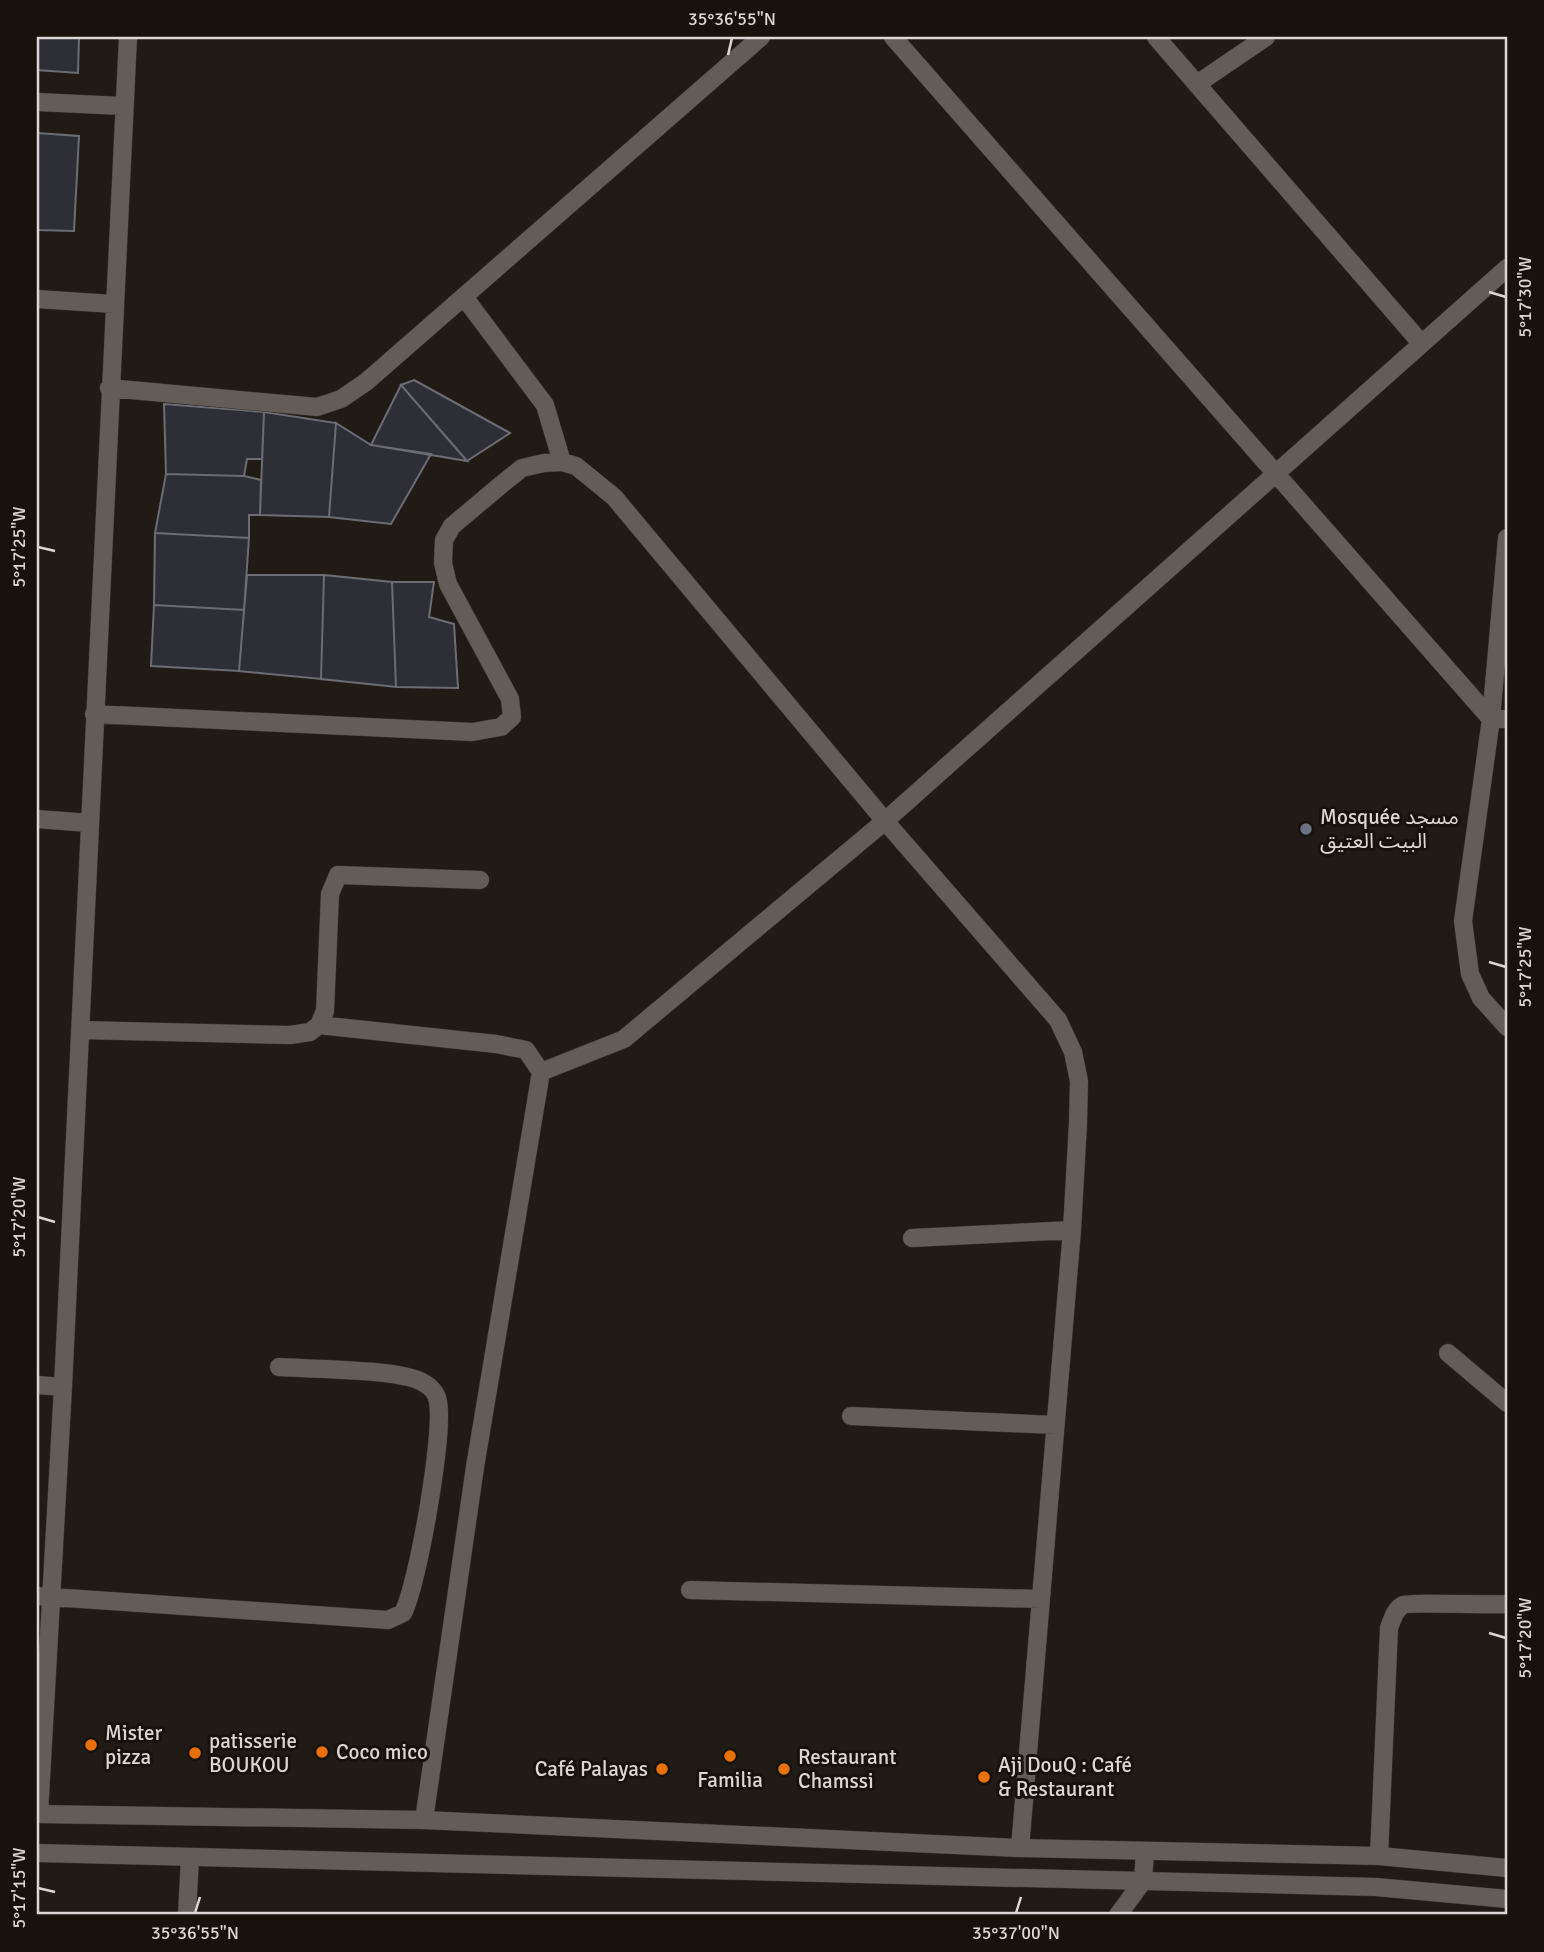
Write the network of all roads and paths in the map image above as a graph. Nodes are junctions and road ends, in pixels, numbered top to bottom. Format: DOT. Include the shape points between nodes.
graph roads {
  1 [pos="128,37"];
  2 [pos="761,37"];
  3 [pos="894,37"];
  4 [pos="1156,37"];
  5 [pos="1266,37"];
  6 [pos="1197,84"];
  7 [pos="37,102"];
  8 [pos="123,106"];
  9 [pos="1507,268"];
  10 [pos="464,297"];
  11 [pos="37,299"];
  12 [pos="113,304"];
  13 [pos="1421,343"];
  14 [pos="109,388"];
  15 [pos="562,462"];
  16 [pos="1278,473"];
  17 [pos="1507,538"];
  18 [pos="94,714"];
  19 [pos="1499,719"];
  20 [pos="37,818"];
  21 [pos="885,821"];
  22 [pos="89,823"];
  23 [pos="480,880"];
  24 [pos="319,1025"];
  25 [pos="1507,1027"];
  26 [pos="80,1030"];
  27 [pos="541,1072"];
  28 [pos="1072,1230"];
  29 [pos="912,1238"];
  30 [pos="1448,1353"];
  31 [pos="279,1367"];
  32 [pos="37,1385"];
  33 [pos="63,1387"];
  34 [pos="1507,1403"];
  35 [pos="851,1416"];
  36 [pos="1055,1424"];
  37 [pos="690,1590"];
  38 [pos="43,1597"];
  39 [pos="1041,1598"];
  40 [pos="1507,1604"];
  41 [pos="38,1814"];
  42 [pos="424,1820"];
  43 [pos="1020,1848"];
  44 [pos="1145,1851"];
  45 [pos="37,1853"];
  46 [pos="1379,1856"];
  47 [pos="190,1857"];
  48 [pos="1507,1868"];
  49 [pos="1143,1881"];
  50 [pos="1507,1899"];
  51 [pos="187,1915"];
  52 [pos="1118,1915"];
  1 -- 8 [label="street"];
  2 -- 10 [label="street"];
  3 -- 16 [label="street"];
  4 -- 6 [label="street"];
  5 -- 6 [label="street"];
  6 -- 13 [label="street"];
  7 -- 8 [label="street"];
  8 -- 12 [label="street"];
  9 -- 13 [label="street"];
  10 -- 14 [label="street" via="366,382 341,399 317,407"];
  10 -- 15 [label="street" via="545,405"];
  11 -- 12 [label="street"];
  12 -- 14 [label="street"];
  13 -- 16 [label="street"];
  14 -- 18 [label="street"];
  15 -- 18 [label="street" via="522,468 452,526 444,540 448,584 510,699 512,718 501,727 472,732"];
  15 -- 21 [label="street" via="588,474 614,497"];
  16 -- 19 [label="street"];
  16 -- 21 [label="street"];
  17 -- 19 [label="street"];
  18 -- 22 [label="street"];
  19 -- 25 [label="street" via="1463,921 1471,974 1481,998"];
  20 -- 22 [label="street"];
  21 -- 27 [label="street" via="624,1039"];
  21 -- 28 [label="street" via="1058,1020 1068,1041 1079,1081"];
  22 -- 26 [label="street"];
  23 -- 24 [label="street" via="338,875 330,894 328,983"];
  24 -- 26 [label="street" via="310,1032 251,1036"];
  24 -- 27 [label="street" via="526,1050"];
  26 -- 33 [label="street"];
  27 -- 42 [label="street" via="475,1467"];
  28 -- 29 [label="street"];
  28 -- 36 [label="street"];
  30 -- 34 [label="street"];
  31 -- 38 [label="street" via="408,1376 433,1389 440,1426 414,1582 403,1613 388,1620"];
  32 -- 33 [label="street"];
  33 -- 38 [label="street"];
  35 -- 36 [label="street"];
  36 -- 39 [label="street"];
  37 -- 39 [label="street"];
  38 -- 41 [label="street"];
  39 -- 43 [label="street"];
  40 -- 46 [label="street" via="1410,1603 1393,1617"];
  41 -- 42 [label="street"];
  42 -- 43 [label="street"];
  43 -- 44 [label="street"];
  44 -- 46 [label="street"];
  44 -- 49 [label="street"];
  45 -- 47 [label="street"];
  46 -- 48 [label="street"];
  47 -- 49 [label="street"];
  47 -- 51 [label="street"];
  49 -- 50 [label="street" via="1376,1887"];
  49 -- 52 [label="street"];
}
